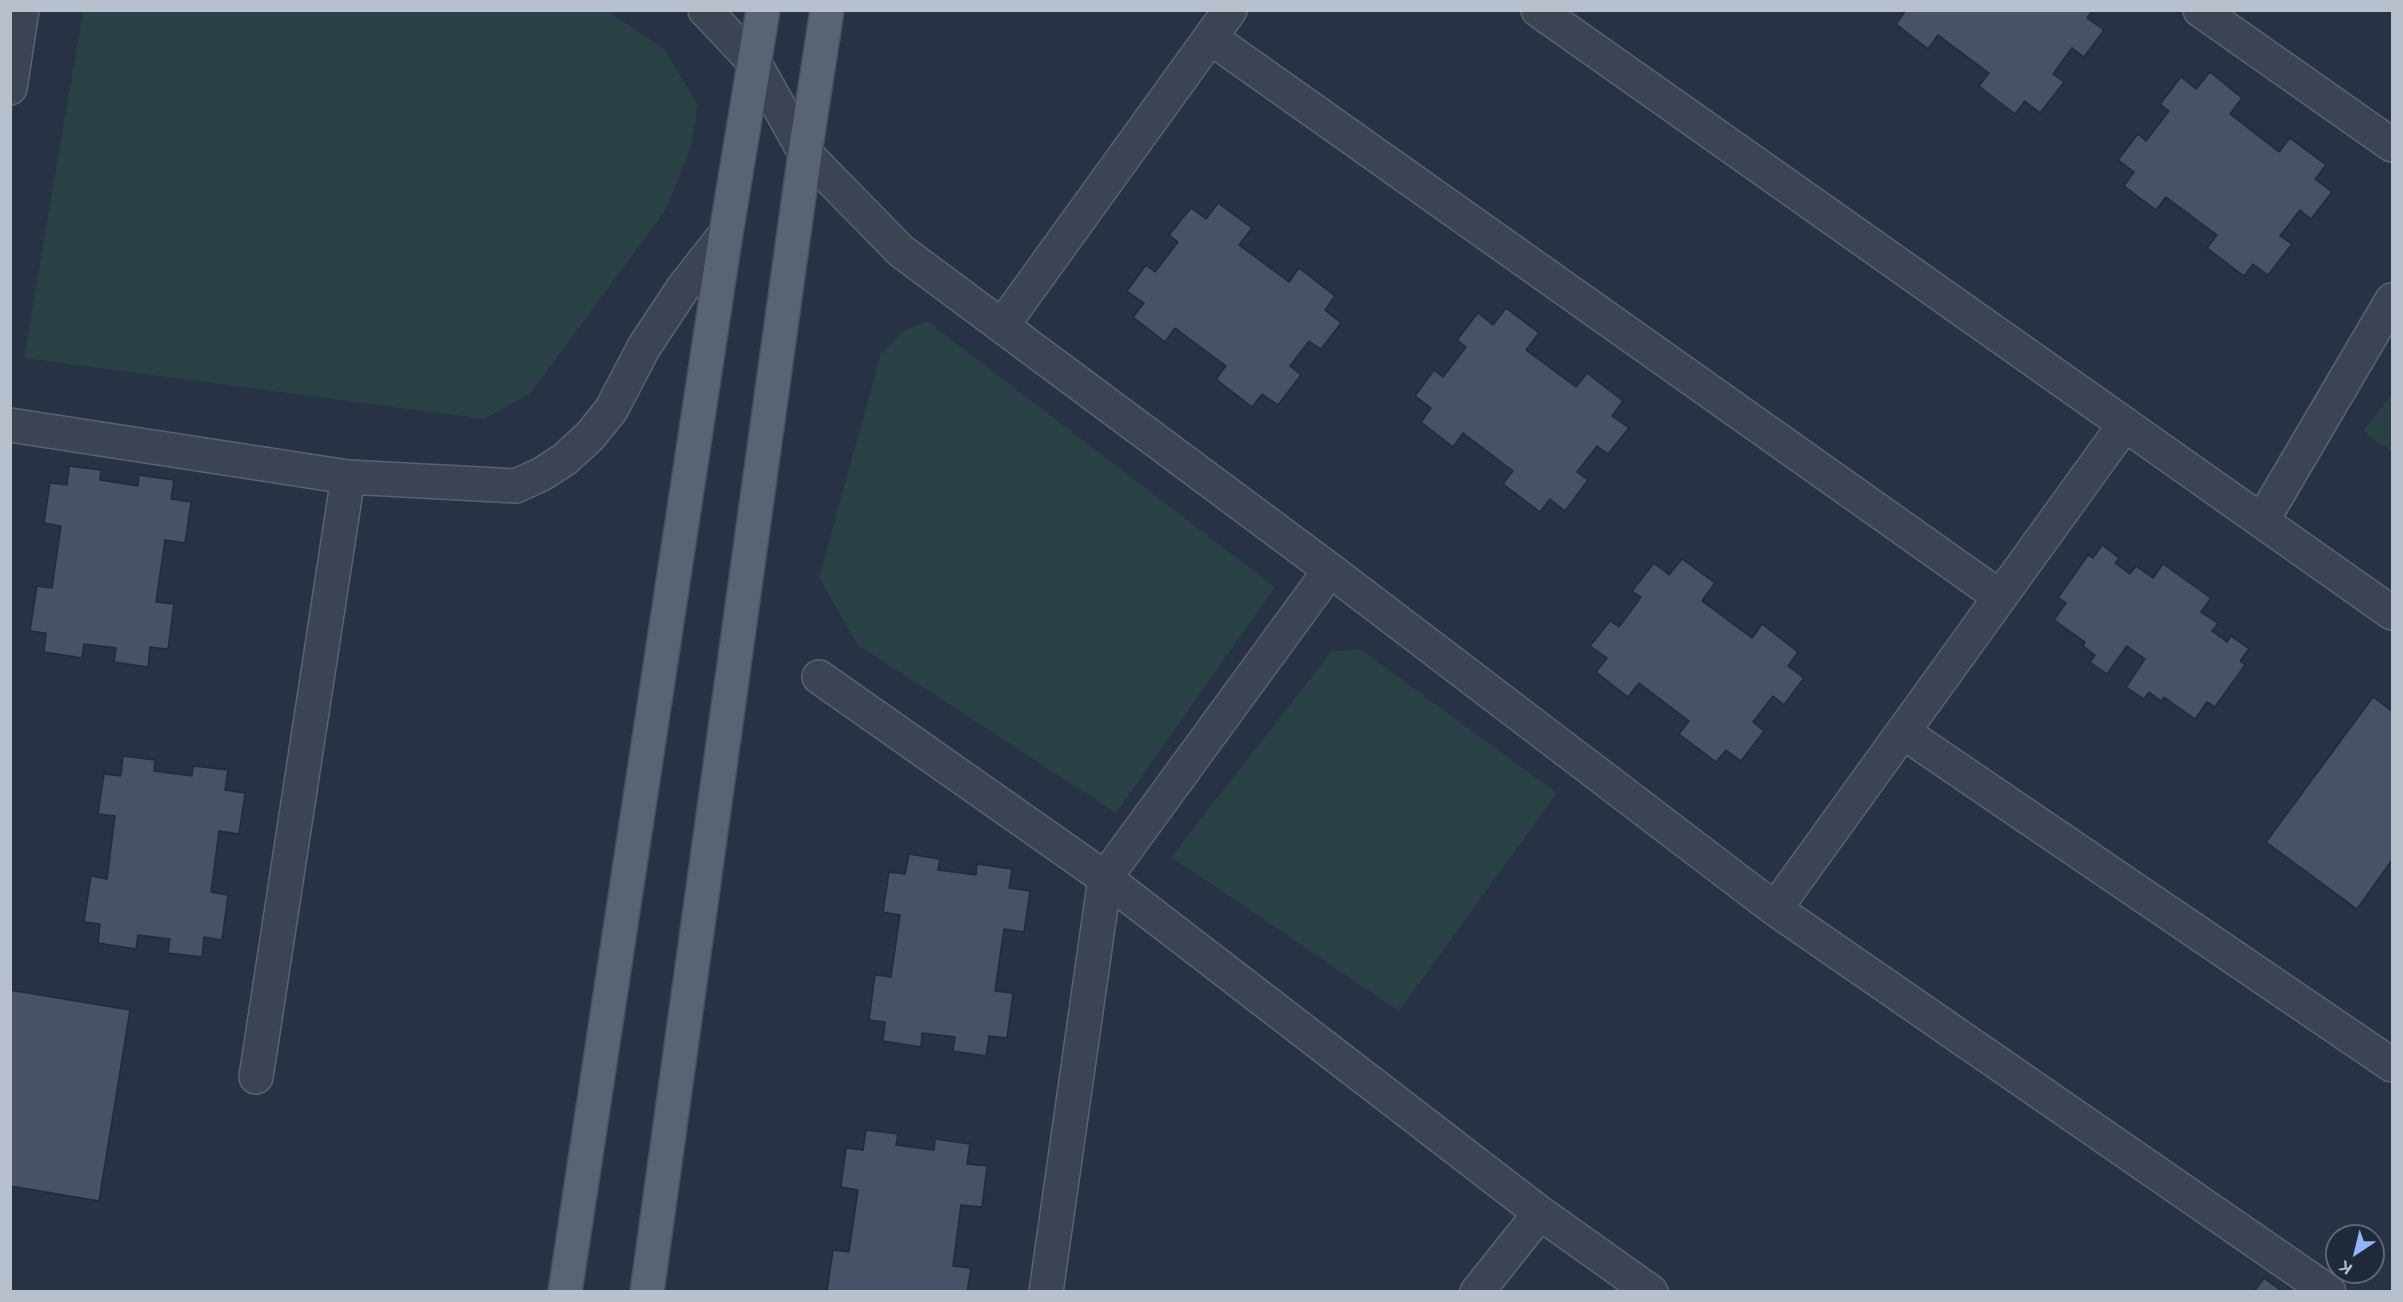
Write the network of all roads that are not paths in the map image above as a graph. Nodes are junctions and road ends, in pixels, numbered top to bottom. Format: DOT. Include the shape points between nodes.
graph roads {
  1 [pos="22,10"];
  2 [pos="705,10"];
  3 [pos="763,10"];
  4 [pos="827,10"];
  5 [pos="1230,10"];
  6 [pos="2200,10"];
  7 [pos="1547,13"];
  8 [pos="1211,38"];
  9 [pos="754,62"];
  10 [pos="10,88"];
  11 [pos="2392,145"];
  12 [pos="805,153"];
  13 [pos="726,233"];
  14 [pos="2392,300"];
  15 [pos="1002,326"];
  16 [pos="2125,424"];
  17 [pos="10,425"];
  18 [pos="348,477"];
  19 [pos="2262,521"];
  20 [pos="1330,570"];
  21 [pos="2000,597"];
  22 [pos="2392,613"];
  23 [pos="819,677"];
  24 [pos="1903,732"];
  25 [pos="1105,878"];
  26 [pos="1775,909"];
  27 [pos="2392,1065"];
  28 [pos="256,1077"];
  29 [pos="1540,1213"];
  30 [pos="565,1292"];
  31 [pos="646,1292"];
  32 [pos="1046,1292"];
  33 [pos="1477,1292"];
  34 [pos="1651,1292"];
  35 [pos="2329,1292"];
  1 -- 10 [label="street"];
  2 -- 9 [label="street"];
  3 -- 9 [label="main road"];
  4 -- 12 [label="main road"];
  5 -- 8 [label="street"];
  6 -- 11 [label="street"];
  7 -- 16 [label="street"];
  8 -- 15 [label="street"];
  8 -- 21 [label="street"];
  9 -- 12 [label="street"];
  9 -- 13 [label="main road"];
  12 -- 15 [label="street" via="901,251"];
  12 -- 31 [label="main road"];
  13 -- 18 [label="street" via="644,347 611,410 590,436 542,474 516,486"];
  13 -- 30 [label="main road"];
  14 -- 19 [label="street"];
  15 -- 20 [label="street"];
  16 -- 19 [label="street"];
  16 -- 21 [label="street"];
  17 -- 18 [label="street"];
  18 -- 28 [label="street"];
  19 -- 22 [label="street"];
  20 -- 25 [label="street"];
  20 -- 26 [label="street"];
  21 -- 24 [label="street"];
  23 -- 25 [label="street"];
  24 -- 26 [label="street"];
  24 -- 27 [label="street"];
  25 -- 29 [label="street"];
  25 -- 32 [label="street"];
  26 -- 35 [label="street"];
  29 -- 33 [label="street"];
  29 -- 34 [label="street"];
}
